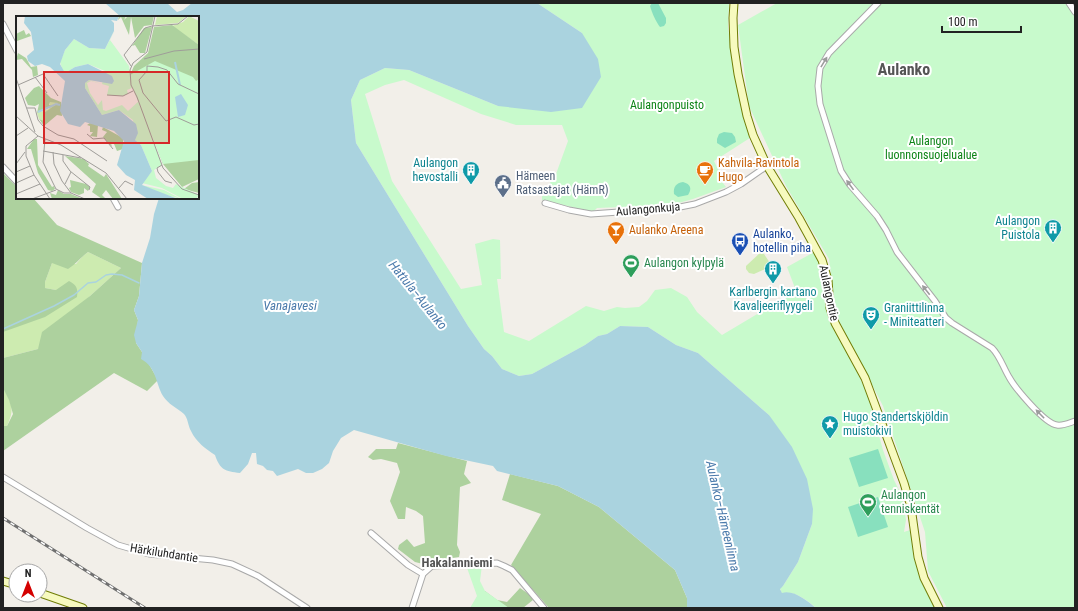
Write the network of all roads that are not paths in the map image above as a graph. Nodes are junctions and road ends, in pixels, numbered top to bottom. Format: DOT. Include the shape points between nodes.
graph roads {
  1 [pos="734,3"];
  2 [pos="878,3"];
  3 [pos="1069,3"];
  4 [pos="1075,12"];
  5 [pos="3,24"];
  6 [pos="16,49"];
  7 [pos="767,166"];
  8 [pos="3,167"];
  9 [pos="16,181"];
  10 [pos="114,199"];
  11 [pos="545,203"];
  12 [pos="118,206"];
  13 [pos="1075,421"];
  14 [pos="3,477"];
  15 [pos="371,533"];
  16 [pos="423,574"];
  17 [pos="48,596"];
  18 [pos="83,608"];
  19 [pos="307,608"];
  20 [pos="412,608"];
  21 [pos="544,608"];
  22 [pos="939,608"];
  1 -- 7 [label="main road, Aulangontie" via="734,47 742,97 753,135"];
  13 -- 2 [label="street, one-way" via="1057,425 1050,423 1016,388 992,348 946,318 897,252 877,216 841,171 820,104 820,68 829,53"];
  3 -- 4 [label="street"];
  5 -- 6 [label="street"];
  7 -- 11 [label="street, Aulangonkuja" via="726,192 675,208 591,214"];
  7 -- 22 [label="main road, Aulangontie" via="822,260 835,323 865,378 904,484 911,507 918,557 924,578"];
  8 -- 9 [label="street"];
  10 -- 12 [label="street"];
  14 -- 19 [label="street, Härkiluhdantie" via="118,545 148,554 232,564 258,576"];
  15 -- 16 [label="street" via="408,565"];
  16 -- 20 [label="street"];
  16 -- 21 [label="street" via="436,565 497,563 512,570"];
  17 -- 18 [label="main road"];
}
